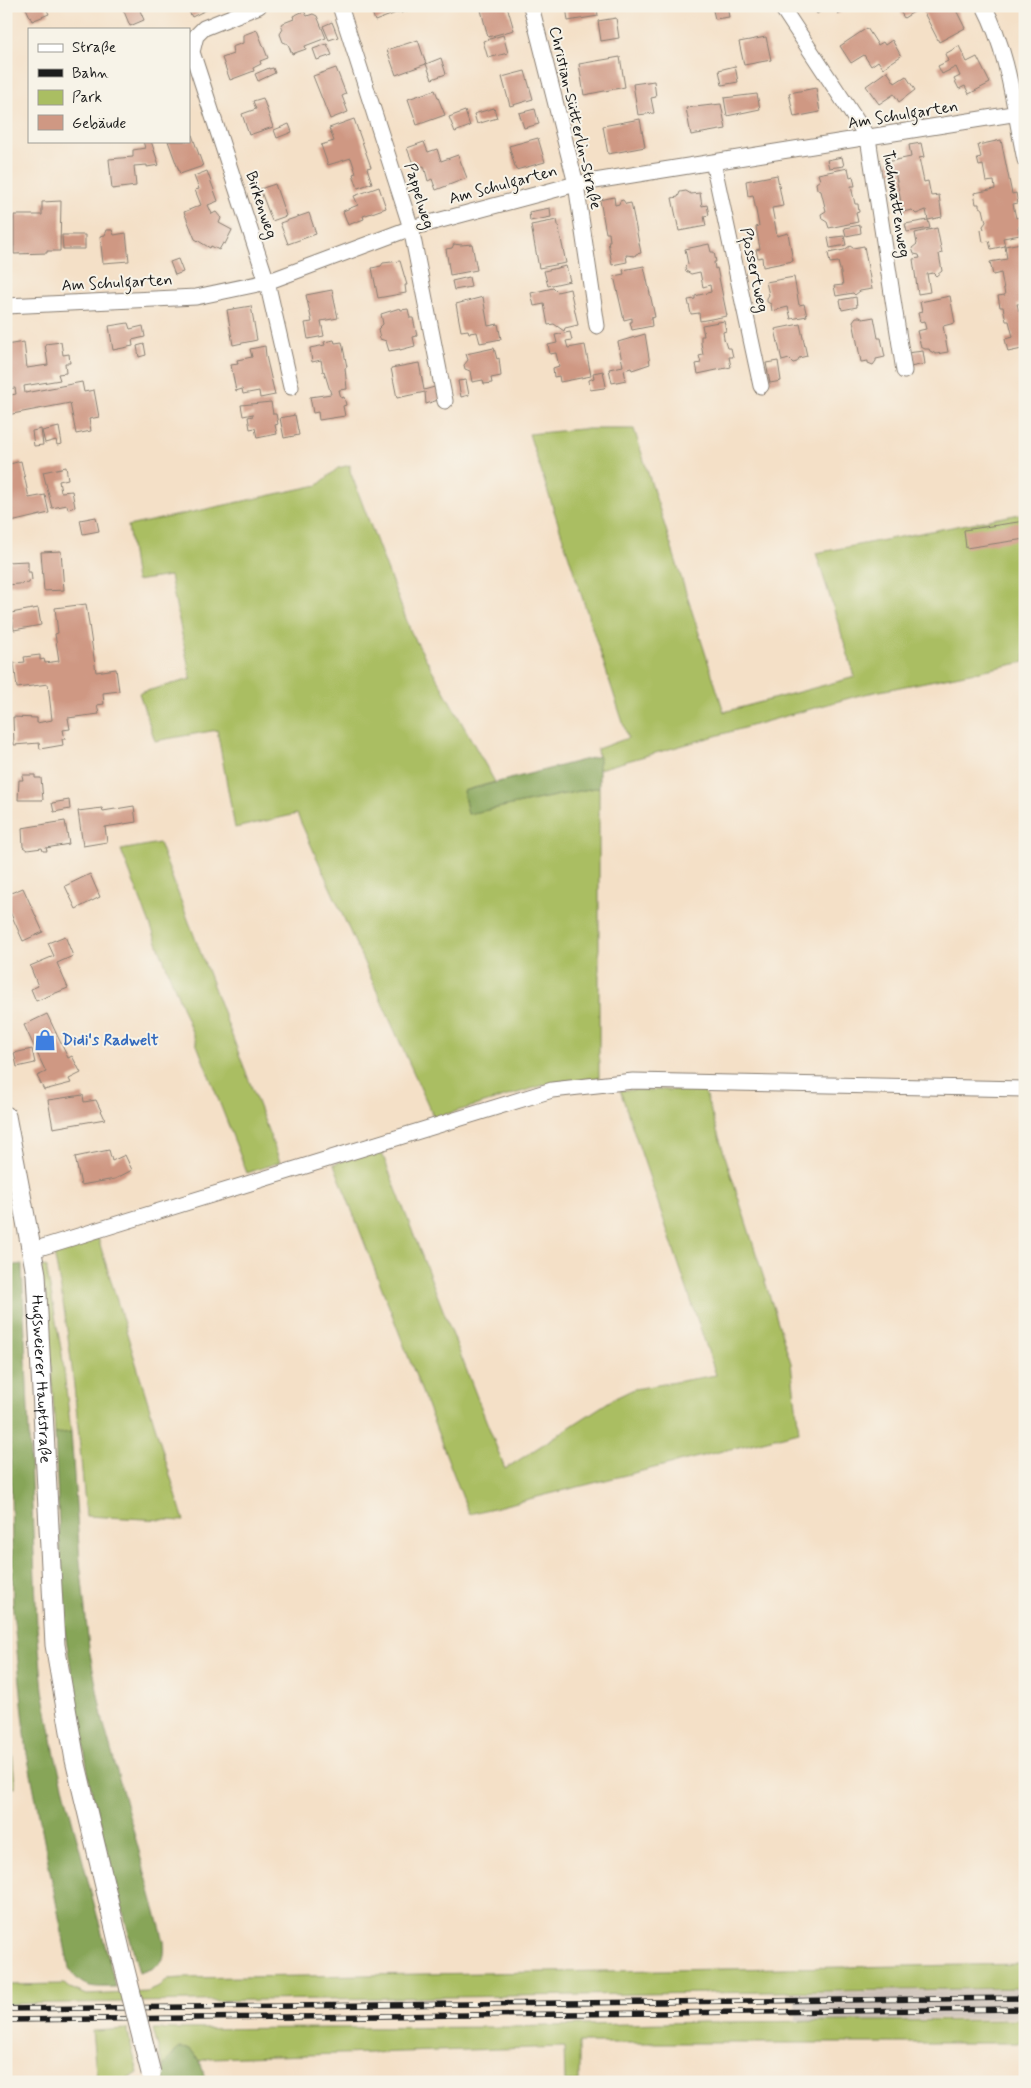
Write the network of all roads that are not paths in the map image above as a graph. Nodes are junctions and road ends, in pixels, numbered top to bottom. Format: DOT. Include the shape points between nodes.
graph roads {
  1 [pos="258,6"];
  2 [pos="340,6"];
  3 [pos="531,6"];
  4 [pos="781,6"];
  5 [pos="984,6"];
  6 [pos="1020,113"];
  7 [pos="868,138"];
  8 [pos="1025,160"];
  9 [pos="713,162"];
  10 [pos="576,184"];
  11 [pos="411,228"];
  12 [pos="267,282"];
  13 [pos="6,306"];
  14 [pos="597,326"];
  15 [pos="904,371"];
  16 [pos="761,386"];
  17 [pos="291,387"];
  18 [pos="445,401"];
  19 [pos="1025,1088"];
  20 [pos="6,1116"];
  21 [pos="33,1250"];
  22 [pos="152,2078"];
  1 -- 12 [label="street, Birkenweg" via="204,28 196,36 192,52"];
  2 -- 11 [label="street, Pappelweg"];
  3 -- 10 [label="street, Christian-Sütterlin-Straße"];
  4 -- 7 [label="street, Tuchmattenweg"];
  5 -- 6 [label="street" via="993,24"];
  6 -- 7 [label="street, Am Schulgarten"];
  6 -- 8 [label="street"];
  7 -- 9 [label="street, Am Schulgarten"];
  7 -- 15 [label="street, Tuchmattenweg"];
  9 -- 10 [label="street, Am Schulgarten"];
  9 -- 16 [label="street, Pfossertweg"];
  10 -- 11 [label="street, Am Schulgarten"];
  10 -- 14 [label="street, Christian-Sütterlin-Straße"];
  11 -- 12 [label="street, Am Schulgarten"];
  11 -- 18 [label="street, Pappelweg"];
  12 -- 13 [label="street, Am Schulgarten" via="196,297"];
  12 -- 17 [label="street, Birkenweg"];
  19 -- 21 [label="street" via="633,1081 552,1090"];
  20 -- 21 [label="street, Hugsweierer Hauptstraße"];
  21 -- 22 [label="street, Hugsweierer Hauptstraße, bridge" via="55,1646 75,1760"];
}
